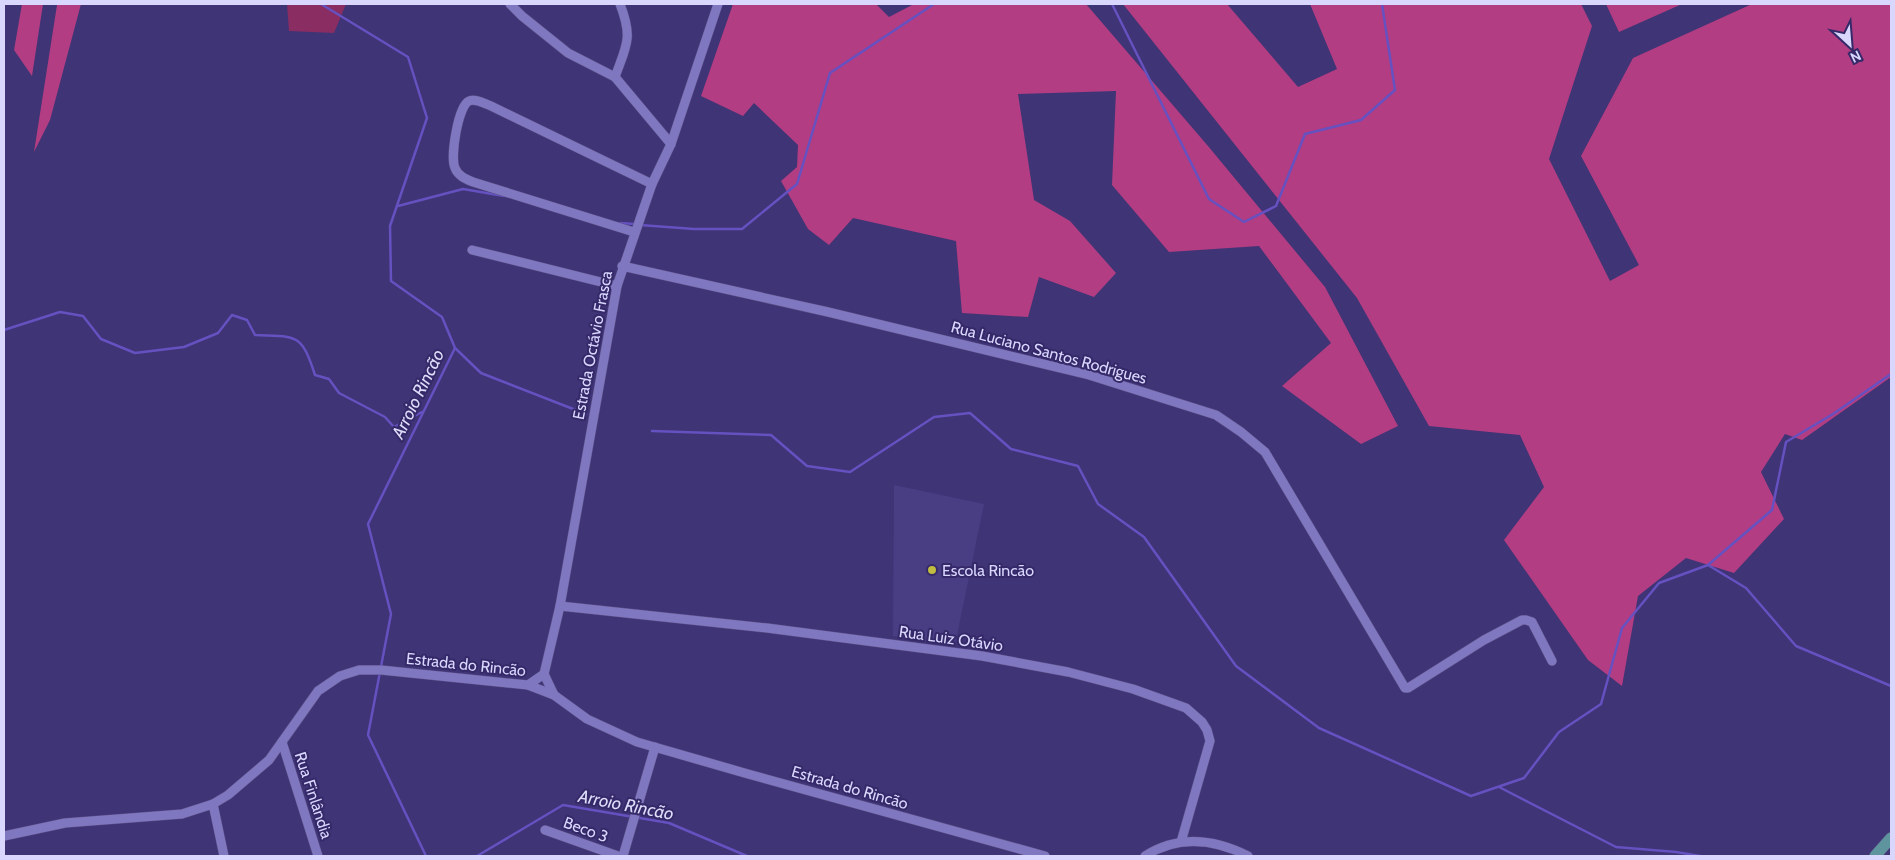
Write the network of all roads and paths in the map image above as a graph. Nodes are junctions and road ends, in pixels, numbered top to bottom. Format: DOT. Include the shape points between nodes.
graph roads {
  1 [pos="510,4"];
  2 [pos="620,4"];
  3 [pos="718,4"];
  4 [pos="615,77"];
  5 [pos="672,144"];
  6 [pos="652,184"];
  7 [pos="634,232"];
  8 [pos="472,250"];
  9 [pos="622,266"];
  10 [pos="617,286"];
  11 [pos="560,606"];
  12 [pos="1552,661"];
  13 [pos="544,674"];
  14 [pos="528,684"];
  15 [pos="554,695"];
  16 [pos="282,742"];
  17 [pos="655,747"];
  18 [pos="213,804"];
  19 [pos="545,830"];
  20 [pos="4,836"];
  21 [pos="1891,838"];
  22 [pos="1180,842"];
  23 [pos="224,856"];
  24 [pos="318,856"];
  25 [pos="618,856"];
  26 [pos="624,856"];
  27 [pos="1045,856"];
  28 [pos="1145,856"];
  29 [pos="1248,856"];
  30 [pos="1875,856"];
  1 -- 4 [label="street" via="568,53"];
  2 -- 4 [label="street" via="627,23 628,42"];
  3 -- 5 [label="street, Estrada Octávio Frasca"];
  4 -- 5 [label="street"];
  5 -- 6 [label="street, Estrada Octávio Frasca"];
  6 -- 7 [label="street, Estrada Octávio Frasca"];
  6 -- 7 [label="street" via="483,103 471,100 462,109 452,150 458,174 473,182"];
  7 -- 9 [label="street, Estrada Octávio Frasca"];
  8 -- 10 [label="street"];
  9 -- 10 [label="street, Estrada Octávio Frasca"];
  9 -- 12 [label="street, Rua Luciano Santos Rodrigues" via="1089,375 1216,415 1265,452 1405,688 1522,620 1532,622"];
  10 -- 11 [label="street, Estrada Octávio Frasca"];
  11 -- 13 [label="street, Estrada Octávio Frasca"];
  11 -- 22 [label="street, Rua Luiz Otávio" via="767,628 982,656 1068,672 1133,689 1186,708 1202,722 1210,741"];
  13 -- 14 [label="street"];
  13 -- 15 [label="street"];
  14 -- 15 [label="street, Estrada do Rincão"];
  14 -- 16 [label="street, Estrada do Rincão" via="359,670 340,676 318,691"];
  15 -- 17 [label="street, Estrada do Rincão" via="587,720"];
  16 -- 18 [label="street, Estrada do Rincão" via="268,760"];
  16 -- 24 [label="street, Rua Finlândia"];
  17 -- 26 [label="street"];
  17 -- 27 [label="street, Estrada do Rincão"];
  18 -- 20 [label="street, Estrada do Rincão" via="182,814 65,823"];
  18 -- 23 [label="street"];
  19 -- 25 [label="street, Beco 3"];
  21 -- 30 [label="main road"];
  22 -- 28 [label="street"];
  22 -- 29 [label="street" via="1207,843"];
}
